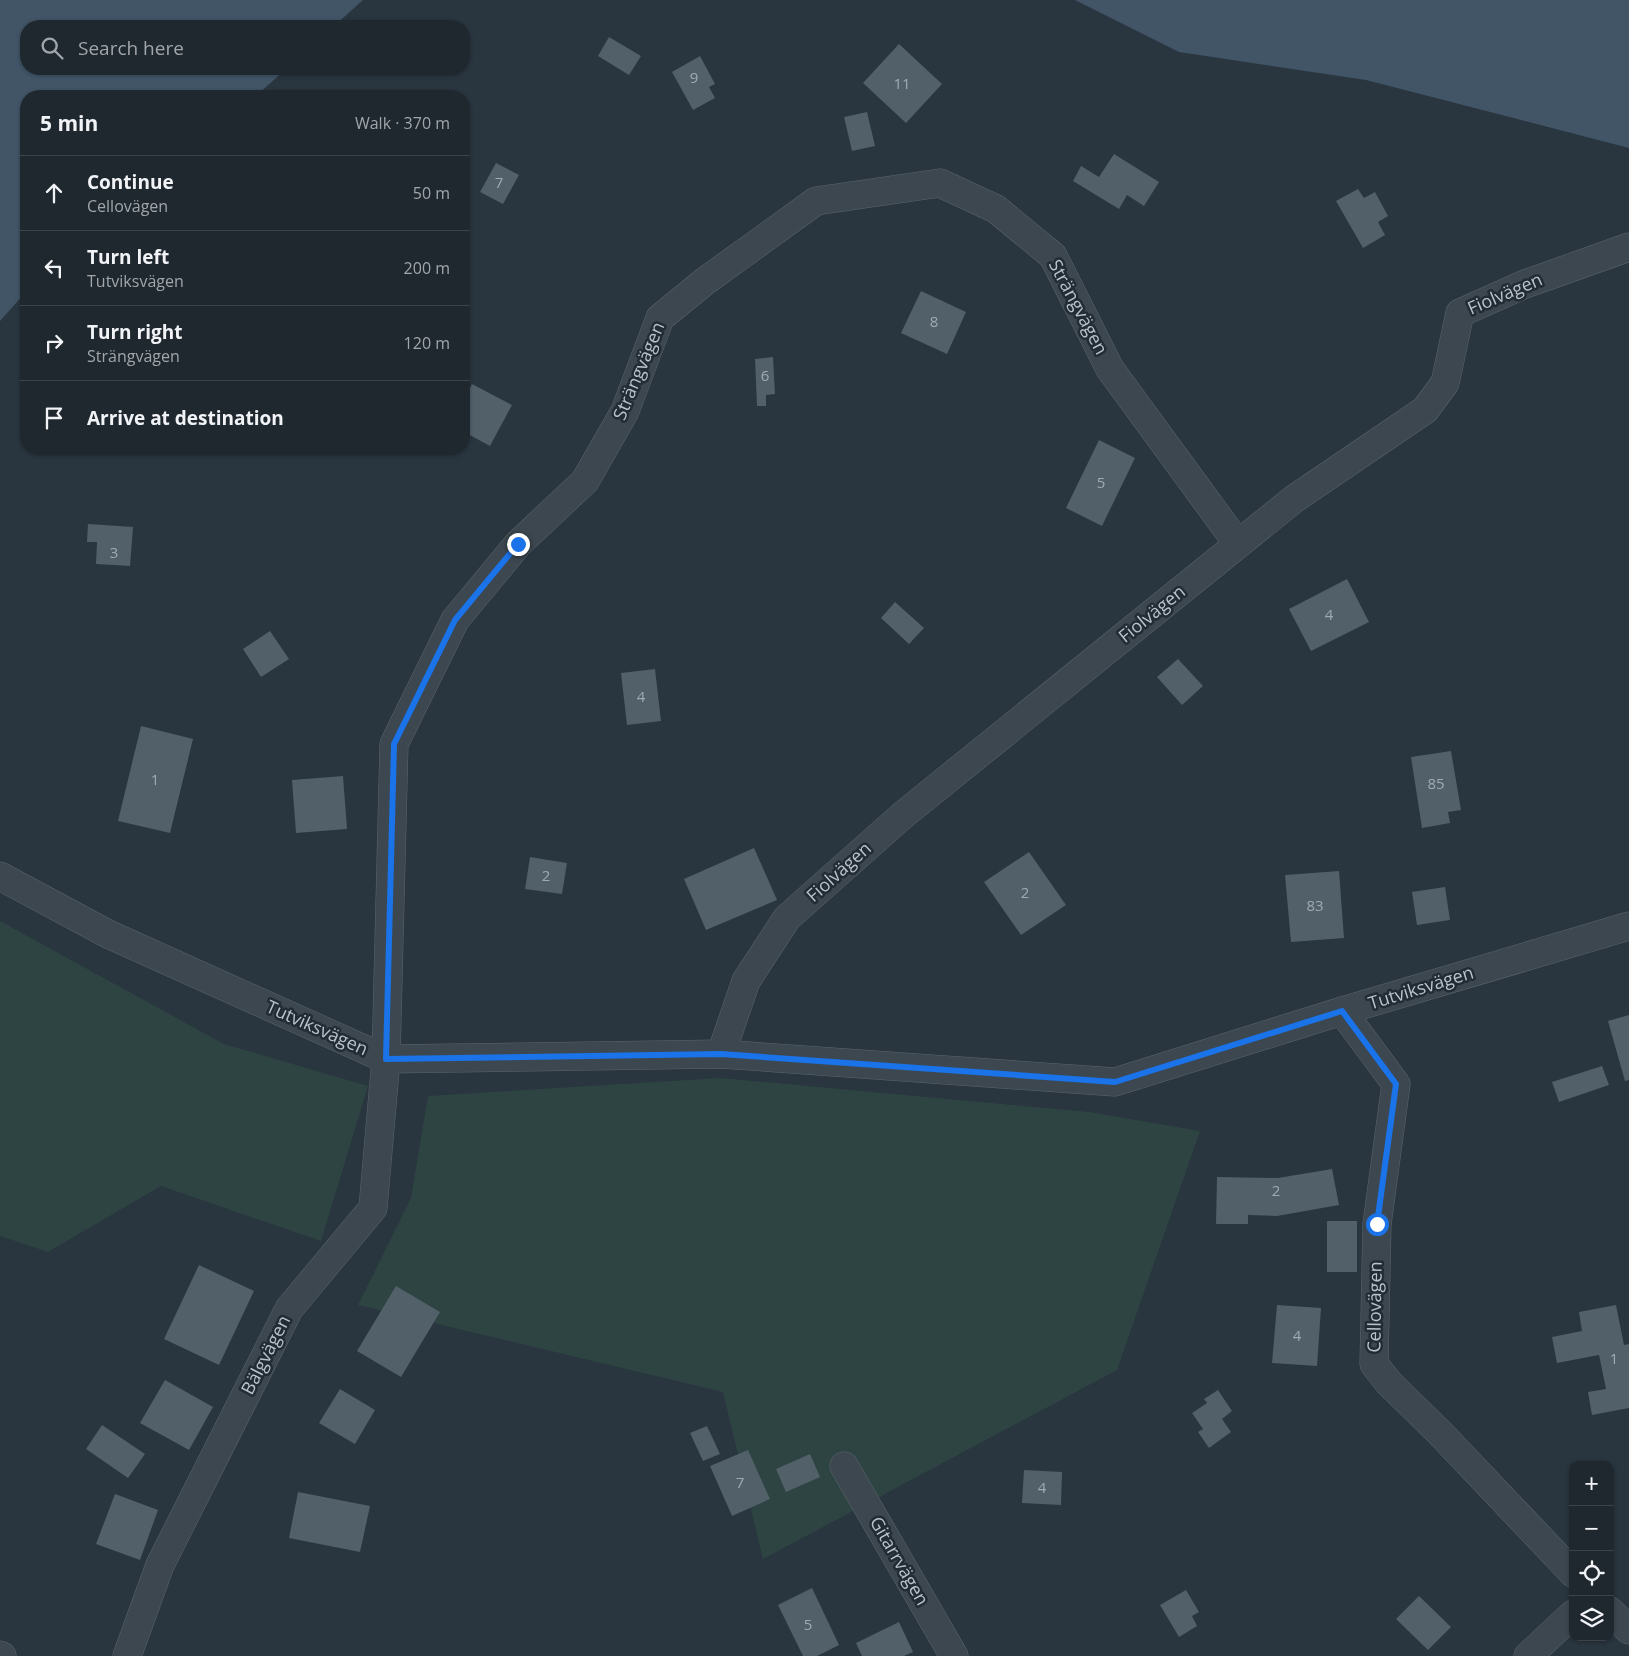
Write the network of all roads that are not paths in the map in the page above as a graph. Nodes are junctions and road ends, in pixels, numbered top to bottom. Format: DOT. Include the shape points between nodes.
graph roads {
  1 [pos="1629,247"];
  2 [pos="1238,544"];
  3 [pos="0,876"];
  4 [pos="1629,926"];
  5 [pos="1342,1011"];
  6 [pos="721,1054"];
  7 [pos="386,1059"];
  8 [pos="844,1466"];
  9 [pos="1569,1569"];
  10 [pos="1614,1616"];
  11 [pos="1569,1618"];
  12 [pos="1629,1630"];
  13 [pos="127,1656"];
  14 [pos="954,1656"];
  15 [pos="1528,1656"];
  1 -- 2 [label="street, Fiolvägen" via="1525,284 1460,313 1444,383 1426,410 1294,499"];
  2 -- 6 [label="street, Fiolvägen" via="902,815 787,918 746,981"];
  2 -- 7 [label="street, Strängvägen" via="1110,369 1053,256 996,209 940,183 816,201 660,318 625,411 585,481 518,544 455,620 394,744"];
  3 -- 7 [label="street, Tutviksvägen" via="108,934"];
  4 -- 5 [label="street, Tutviksvägen"];
  5 -- 6 [label="street, Tutviksvägen" via="1115,1082"];
  5 -- 9 [label="street, Cellovägen" via="1396,1084 1377,1224 1374,1364"];
  6 -- 7 [label="street, Tutviksvägen"];
  7 -- 13 [label="street, Bälgvägen" via="373,1208 289,1309 160,1566"];
  8 -- 14 [label="street, Gitarrvägen"];
  10 -- 12 [label="street"];
  11 -- 15 [label="street"];
}
